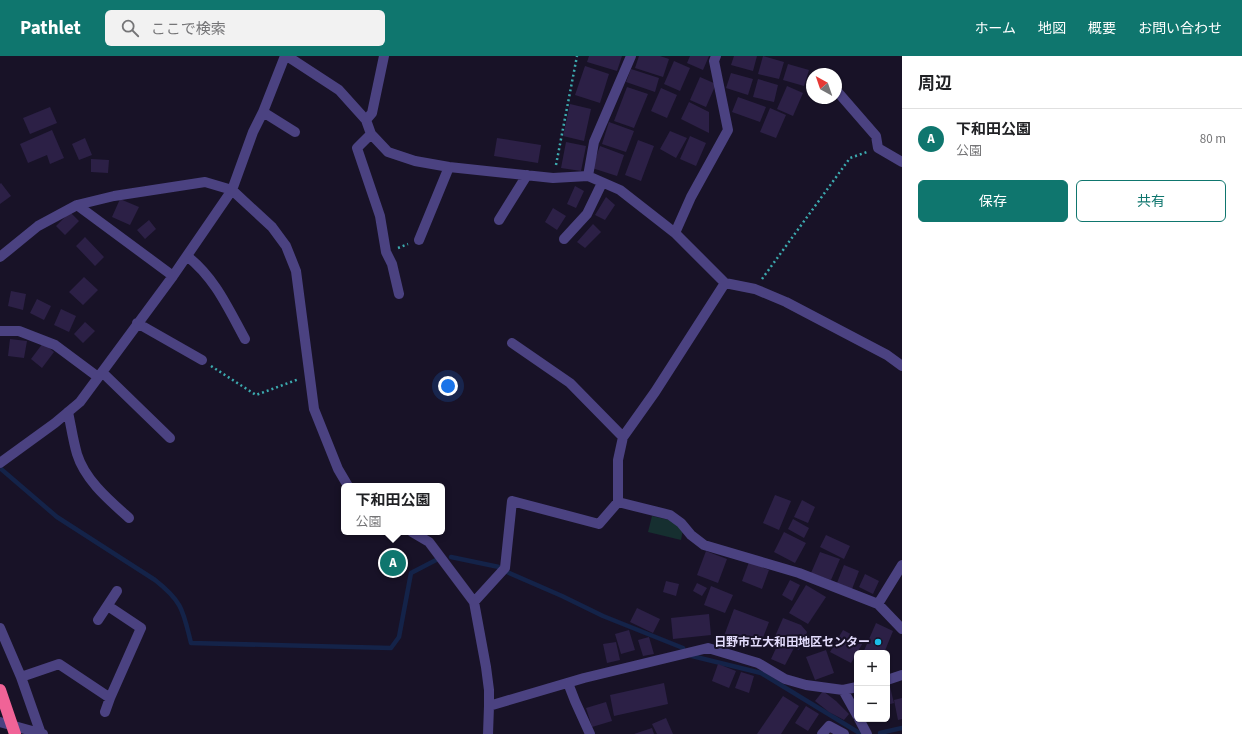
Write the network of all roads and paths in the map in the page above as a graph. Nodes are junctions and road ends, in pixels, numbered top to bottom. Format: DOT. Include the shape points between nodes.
graph roads {
  1 [pos="286,56"];
  2 [pos="384,56"];
  3 [pos="577,56"];
  4 [pos="631,56"];
  5 [pos="716,56"];
  6 [pos="842,97"];
  7 [pos="263,112"];
  8 [pos="366,120"];
  9 [pos="295,132"];
  10 [pos="370,134"];
  11 [pos="878,148"];
  12 [pos="902,162"];
  13 [pos="448,167"];
  14 [pos="526,175"];
  15 [pos="588,176"];
  16 [pos="553,178"];
  17 [pos="602,183"];
  18 [pos="232,190"];
  19 [pos="77,205"];
  20 [pos="499,220"];
  21 [pos="675,233"];
  22 [pos="564,239"];
  23 [pos="419,240"];
  24 [pos="386,252"];
  25 [pos="187,256"];
  26 [pos="0,257"];
  27 [pos="173,276"];
  28 [pos="725,283"];
  29 [pos="755,289"];
  30 [pos="399,294"];
  31 [pos="137,323"];
  32 [pos="0,331"];
  33 [pos="245,339"];
  34 [pos="512,343"];
  35 [pos="202,360"];
  36 [pos="902,366"];
  37 [pos="100,374"];
  38 [pos="310,375"];
  39 [pos="68,412"];
  40 [pos="623,437"];
  41 [pos="170,438"];
  42 [pos="1,461"];
  43 [pos="346,483"];
  44 [pos="618,502"];
  45 [pos="129,518"];
  46 [pos="417,535"];
  47 [pos="902,564"];
  48 [pos="117,591"];
  49 [pos="474,602"];
  50 [pos="878,604"];
  51 [pos="108,606"];
  52 [pos="98,620"];
  53 [pos="0,628"];
  54 [pos="902,629"];
  55 [pos="902,675"];
  56 [pos="22,677"];
  57 [pos="890,679"];
  58 [pos="568,683"];
  59 [pos="854,688"];
  60 [pos="0,690"];
  61 [pos="843,690"];
  62 [pos="110,698"];
  63 [pos="489,706"];
  64 [pos="854,710"];
  65 [pos="104,712"];
  66 [pos="0,722"];
  67 [pos="861,722"];
  68 [pos="15,734"];
  69 [pos="42,734"];
  70 [pos="488,734"];
  71 [pos="590,734"];
  72 [pos="822,734"];
  73 [pos="844,734"];
  74 [pos="867,734"];
  1 -- 7 [label="street"];
  1 -- 8 [label="street" via="339,90"];
  2 -- 8 [label="street" via="372,114"];
  3 -- 16 [label="path"];
  4 -- 15 [label="street" via="594,142"];
  5 -- 21 [label="street" via="714,61 728,130"];
  6 -- 11 [label="street" via="876,136"];
  7 -- 9 [label="street"];
  7 -- 18 [label="street"];
  8 -- 10 [label="street"];
  10 -- 13 [label="street" via="388,152 415,161"];
  10 -- 24 [label="street" via="357,148 380,216"];
  11 -- 12 [label="street"];
  11 -- 29 [label="path" via="850,158"];
  13 -- 14 [label="street"];
  13 -- 23 [label="street"];
  14 -- 16 [label="street"];
  14 -- 20 [label="street"];
  15 -- 16 [label="street"];
  15 -- 17 [label="street"];
  17 -- 21 [label="street" via="620,190"];
  17 -- 22 [label="street" via="587,214"];
  18 -- 19 [label="street" via="205,182 114,196"];
  18 -- 25 [label="street"];
  18 -- 38 [label="street" via="272,227 286,246 296,271"];
  19 -- 26 [label="street" via="38,226"];
  19 -- 27 [label="street"];
  21 -- 28 [label="street"];
  23 -- 24 [label="path"];
  24 -- 30 [label="street" via="392,264"];
  25 -- 27 [label="street"];
  25 -- 33 [label="street" via="199,266 220,292"];
  27 -- 31 [label="street"];
  28 -- 29 [label="street"];
  28 -- 40 [label="street"];
  29 -- 36 [label="street" via="834,326"];
  31 -- 35 [label="street"];
  31 -- 37 [label="street"];
  32 -- 37 [label="street" via="19,331 55,345"];
  34 -- 40 [label="street" via="570,383"];
  35 -- 38 [label="path" via="256,395"];
  37 -- 39 [label="street" via="80,402"];
  37 -- 41 [label="street"];
  38 -- 43 [label="street" via="314,409"];
  39 -- 42 [label="street"];
  39 -- 45 [label="street" via="77,454 84,470 104,495"];
  40 -- 44 [label="street" via="618,460"];
  44 -- 49 [label="street" via="599,524 512,500 505,568"];
  44 -- 50 [label="street" via="670,515 704,545 799,573"];
  46 -- 49 [label="street" via="429,542"];
  47 -- 50 [label="street"];
  48 -- 51 [label="street"];
  49 -- 63 [label="street" via="486,667"];
  50 -- 54 [label="street"];
  51 -- 52 [label="street"];
  51 -- 62 [label="street" via="141,628"];
  53 -- 56 [label="street"];
  55 -- 57 [label="street"];
  56 -- 62 [label="street" via="59,664"];
  56 -- 69 [label="street"];
  58 -- 61 [label="street" via="708,648 758,663 792,681"];
  58 -- 63 [label="street"];
  58 -- 71 [label="street"];
  59 -- 61 [label="street"];
  60 -- 68 [label="highway, bridge"];
  61 -- 64 [label="street"];
  62 -- 65 [label="street"];
  63 -- 70 [label="street"];
  66 -- 69 [label="street"];
  67 -- 74 [label="street"];
  72 -- 73 [label="street" via="829,726"];
}
